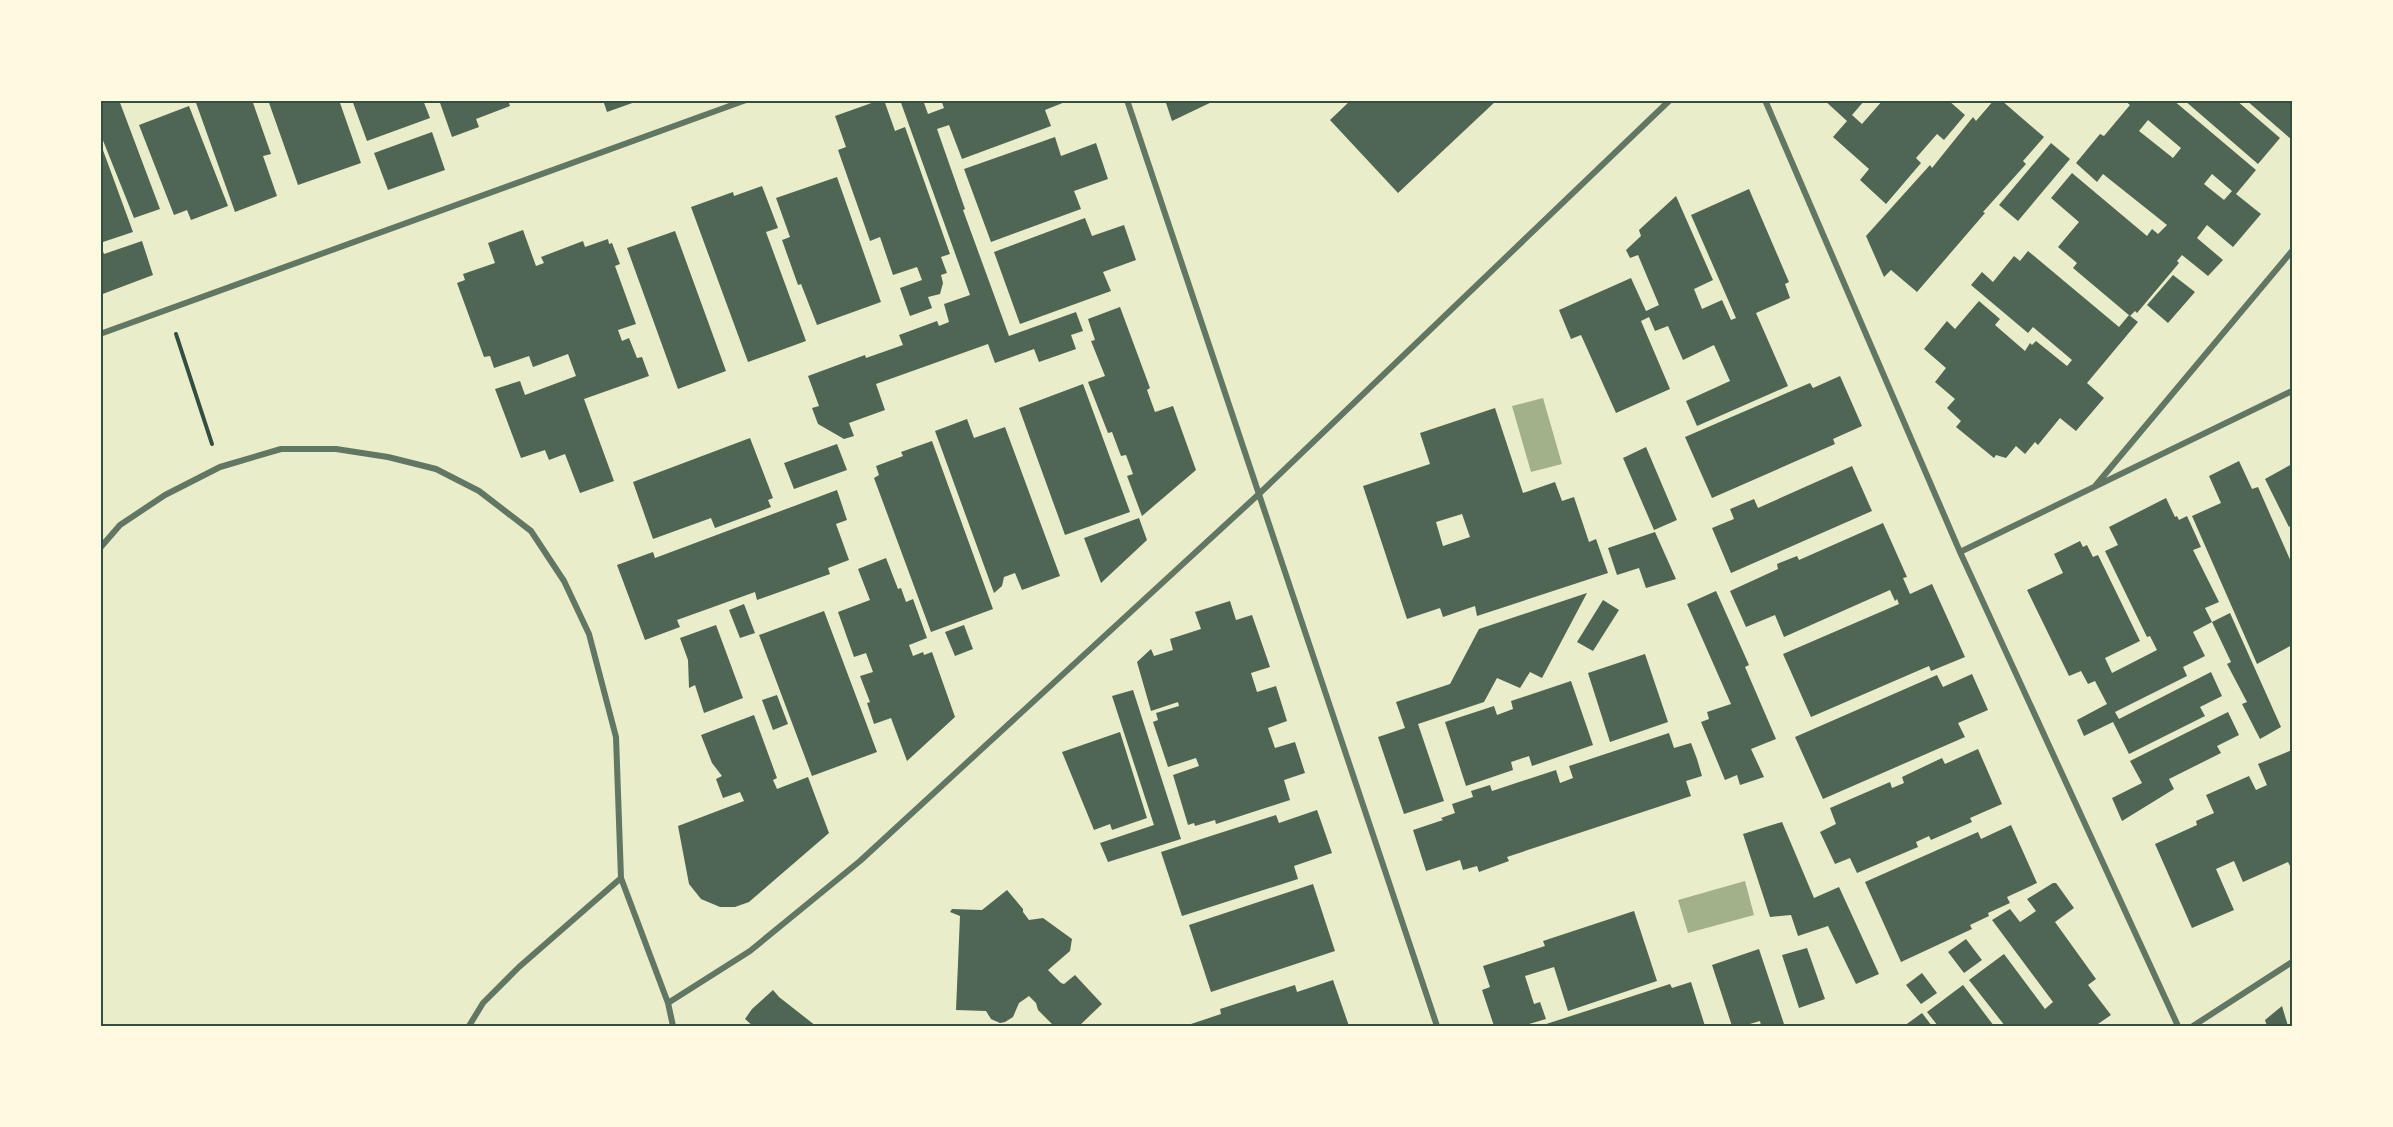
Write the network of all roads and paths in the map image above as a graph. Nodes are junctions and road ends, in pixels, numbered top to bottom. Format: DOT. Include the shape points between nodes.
graph roads {
  1 [pos="746,100"];
  2 [pos="1127,100"];
  3 [pos="1670,100"];
  4 [pos="1765,100"];
  5 [pos="2292,251"];
  6 [pos="167,309"];
  7 [pos="100,334"];
  8 [pos="2292,391"];
  9 [pos="220,467"];
  10 [pos="2094,487"];
  11 [pos="1260,493"];
  12 [pos="100,548"];
  13 [pos="1960,552"];
  14 [pos="621,878"];
  15 [pos="2292,962"];
  16 [pos="668,1003"];
  17 [pos="469,1026"];
  18 [pos="673,1026"];
  19 [pos="1437,1026"];
  20 [pos="2178,1026"];
  21 [pos="2193,1026"];
  1 -- 6 [label="street"];
  2 -- 11 [label="street"];
  3 -- 11 [label="street"];
  4 -- 13 [label="street"];
  5 -- 10 [label="street"];
  6 -- 7 [label="street"];
  6 -- 9 [label="path"];
  8 -- 10 [label="street"];
  9 -- 12 [label="street" via="165,495 120,525"];
  9 -- 14 [label="street" via="281,449 336,449 388,457 436,469 479,491 531,531 564,581 589,634 616,737"];
  10 -- 13 [label="street"];
  11 -- 16 [label="street" via="860,861 750,951"];
  11 -- 19 [label="street"];
  13 -- 20 [label="street"];
  14 -- 16 [label="street"];
  14 -- 17 [label="street" via="504,982 483,1003"];
  15 -- 21 [label="street"];
  16 -- 18 [label="street"];
}
